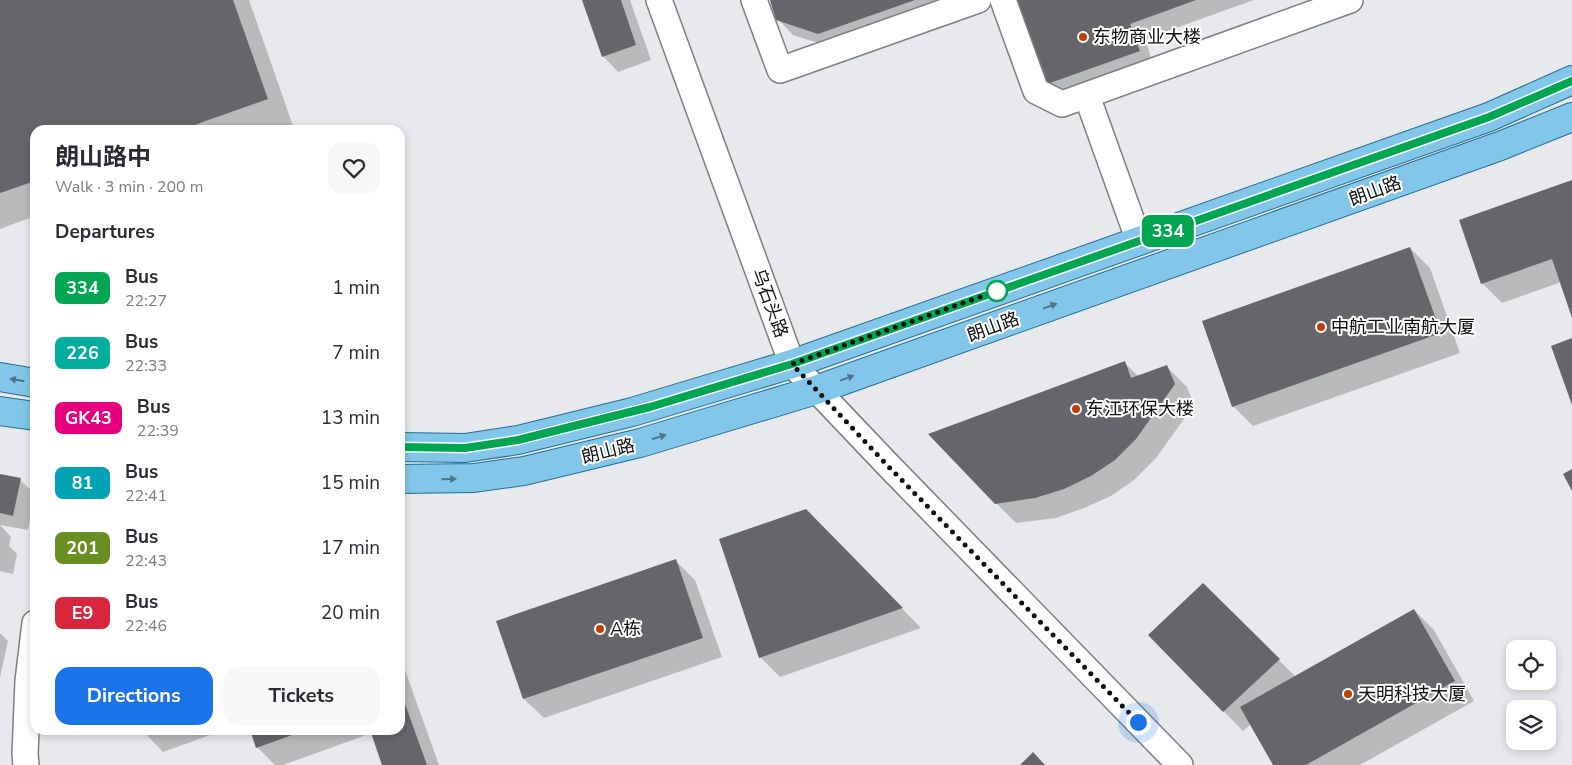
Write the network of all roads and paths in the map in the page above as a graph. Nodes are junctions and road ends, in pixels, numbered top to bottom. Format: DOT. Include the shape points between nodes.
graph roads {
  1 [pos="659,0"];
  2 [pos="754,0"];
  3 [pos="978,0"];
  4 [pos="1003,0"];
  5 [pos="1350,0"];
  6 [pos="1572,80"];
  7 [pos="1087,96"];
  8 [pos="1572,117"];
  9 [pos="1139,241"];
  10 [pos="792,364"];
  11 [pos="0,377"];
  12 [pos="30,382"];
  13 [pos="816,390"];
  14 [pos="0,411"];
  15 [pos="30,415"];
  16 [pos="405,447"];
  17 [pos="405,479"];
  18 [pos="30,663"];
  19 [pos="26,765"];
  20 [pos="1180,765"];
  1 -- 10 [label="street, 乌石头路"];
  2 -- 3 [label="street" via="780,70"];
  4 -- 7 [label="street" via="1036,91 1062,104"];
  5 -- 7 [label="street"];
  6 -- 9 [label="main road, 朗山路" via="1489,117"];
  7 -- 9 [label="street"];
  13 -- 8 [label="main road, 朗山路, one-way" via="1500,146"];
  9 -- 10 [label="main road, 朗山路"];
  10 -- 13 [label="street, 乌石头路"];
  10 -- 16 [label="main road, 朗山路" via="632,412 518,440 465,448"];
  12 -- 11 [label="main road, one-way"];
  17 -- 13 [label="main road, 朗山路, one-way" via="474,478 524,471 640,443"];
  13 -- 20 [label="street, 乌石头路"];
  14 -- 15 [label="main road"];
  18 -- 19 [label="street"];
}
